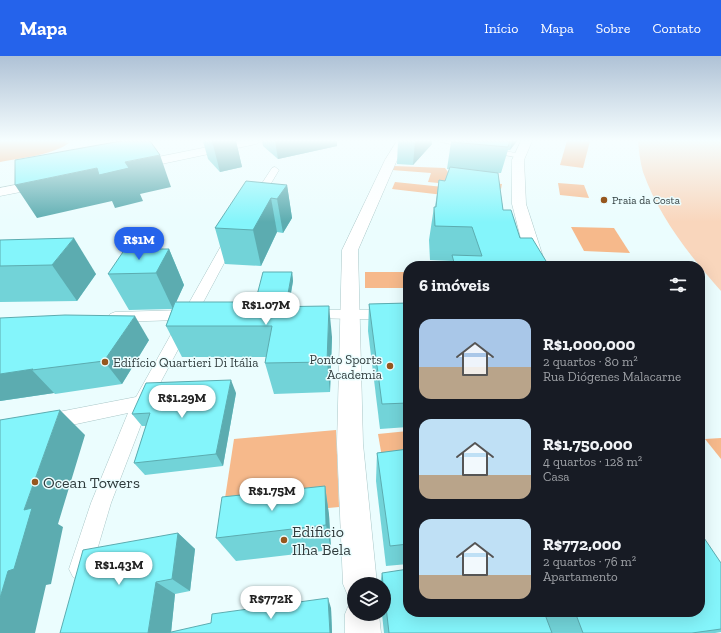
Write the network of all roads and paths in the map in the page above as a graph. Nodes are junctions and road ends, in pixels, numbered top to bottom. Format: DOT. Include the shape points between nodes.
graph roads {
  1 [pos="386,168"];
  2 [pos="520,168"];
  3 [pos="275,170"];
  4 [pos="61,180"];
  5 [pos="0,192"];
  6 [pos="536,261"];
  7 [pos="349,314"];
  8 [pos="197,315"];
  9 [pos="301,315"];
  10 [pos="403,315"];
  11 [pos="103,318"];
  12 [pos="141,403"];
  13 [pos="31,426"];
  14 [pos="359,577"];
  15 [pos="75,587"];
  16 [pos="362,621"];
  17 [pos="363,633"];
  1 -- 7 [label="street" via="350,250"];
  2 -- 6 [label="street" via="519,204"];
  3 -- 8 [label="street" via="243,219"];
  4 -- 5 [label="street"];
  7 -- 9 [label="street"];
  7 -- 10 [label="street"];
  7 -- 14 [label="street" via="350,451"];
  8 -- 11 [label="street"];
  8 -- 12 [label="street"];
  12 -- 13 [label="street"];
  12 -- 15 [label="street" via="101,503"];
  16 -- 17 [label="street"];
}
